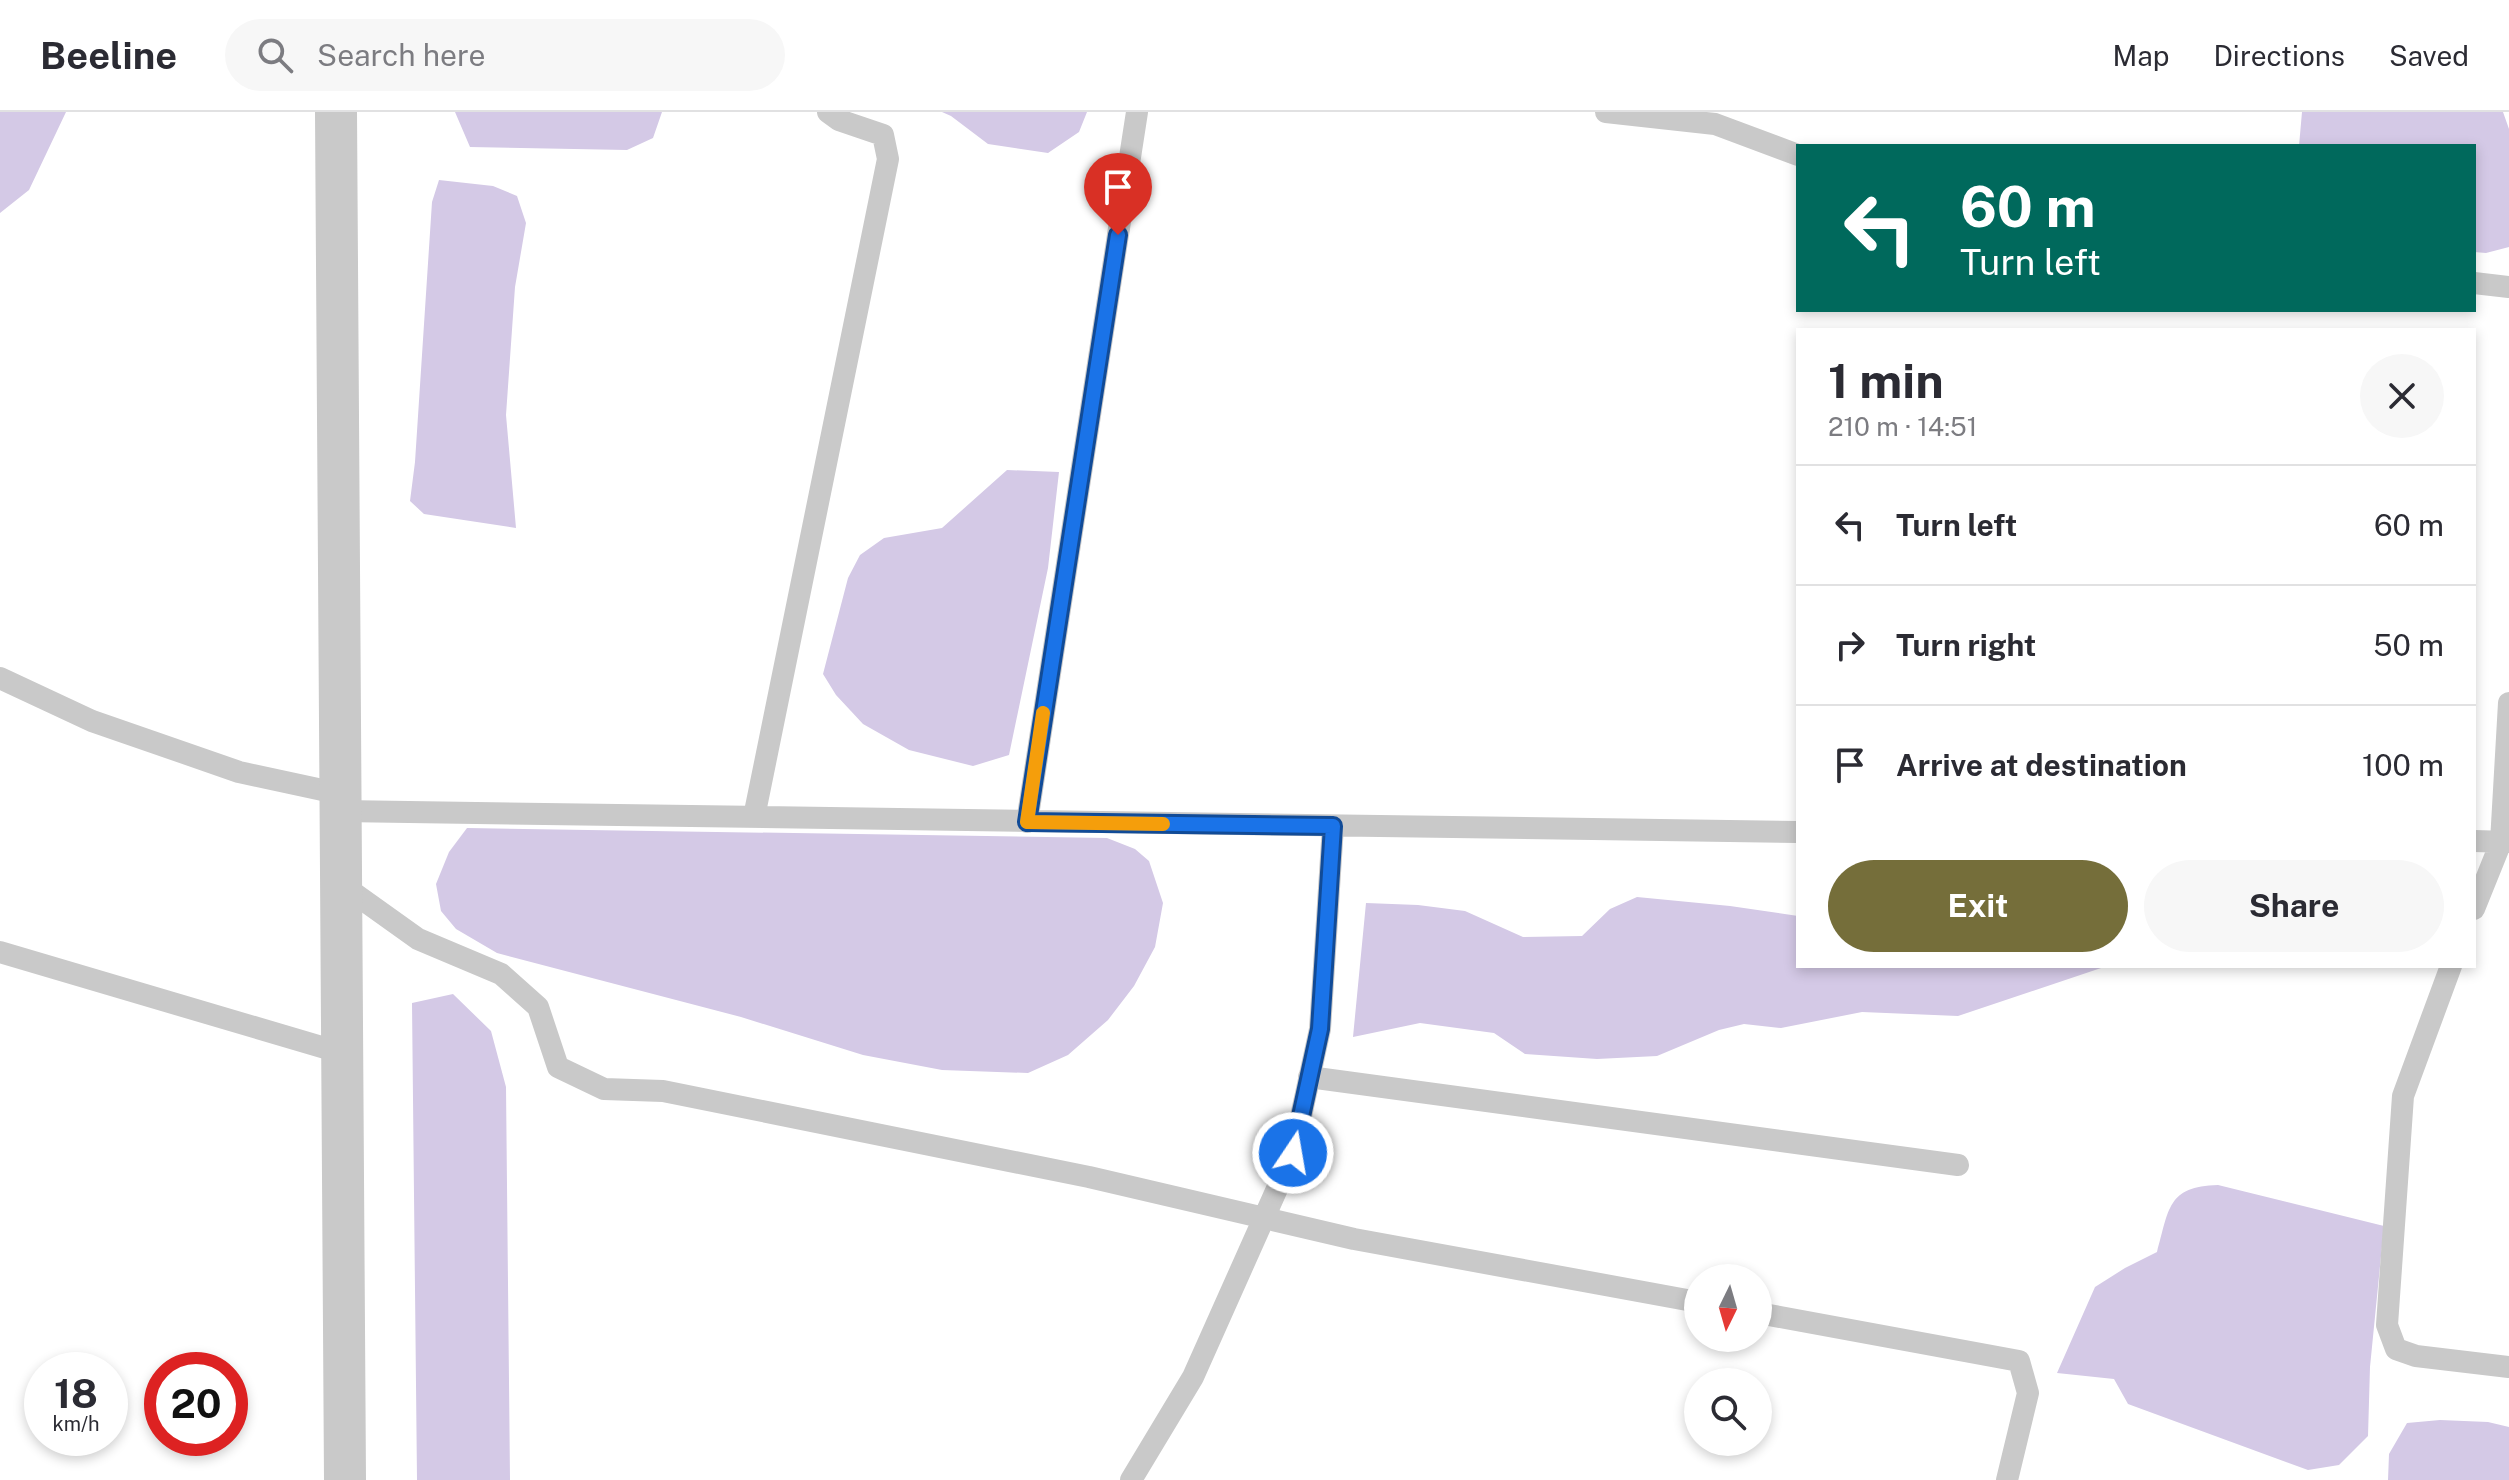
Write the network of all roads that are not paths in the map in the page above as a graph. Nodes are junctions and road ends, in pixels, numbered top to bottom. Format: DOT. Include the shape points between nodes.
graph roads {
  1 [pos="336,112"];
  2 [pos="828,112"];
  3 [pos="1137,112"];
  4 [pos="1606,112"];
  5 [pos="1796,154"];
  6 [pos="2476,283"];
  7 [pos="2509,287"];
  8 [pos="0,678"];
  9 [pos="2509,703"];
  10 [pos="341,802"];
  11 [pos="754,817"];
  12 [pos="1027,822"];
  13 [pos="1333,826"];
  14 [pos="1796,832"];
  15 [pos="2476,841"];
  16 [pos="2505,842"];
  17 [pos="341,884"];
  18 [pos="2476,905"];
  19 [pos="0,952"];
  20 [pos="2450,968"];
  21 [pos="342,1053"];
  22 [pos="1309,1077"];
  23 [pos="1958,1165"];
  24 [pos="1264,1219"];
  25 [pos="1684,1299"];
  26 [pos="1772,1316"];
  27 [pos="2509,1367"];
  28 [pos="345,1480"];
  29 [pos="1131,1480"];
  30 [pos="2007,1480"];
  1 -- 10 [label="street"];
  2 -- 11 [label="lane" via="883,135 888,159"];
  3 -- 12 [label="lane"];
  4 -- 5 [label="lane" via="1715,124"];
  6 -- 7 [label="lane"];
  8 -- 10 [label="lane" via="92,721"];
  9 -- 16 [label="lane"];
  10 -- 11 [label="lane"];
  10 -- 17 [label="street"];
  11 -- 12 [label="lane"];
  12 -- 13 [label="lane"];
  13 -- 14 [label="lane"];
  13 -- 22 [label="lane" via="1320,1029"];
  15 -- 16 [label="lane"];
  16 -- 18 [label="lane"];
  17 -- 21 [label="street"];
  17 -- 24 [label="lane" via="418,939 501,974 538,1007 558,1067 604,1089 663,1091 1089,1177"];
  19 -- 21 [label="lane"];
  20 -- 27 [label="lane" via="2403,1096 2387,1325 2396,1349 2416,1356"];
  21 -- 28 [label="street"];
  22 -- 23 [label="lane"];
  22 -- 24 [label="lane" via="1293,1153"];
  24 -- 25 [label="lane"];
  24 -- 29 [label="lane" via="1193,1377"];
  26 -- 30 [label="lane" via="2019,1361 2028,1393"];
}
